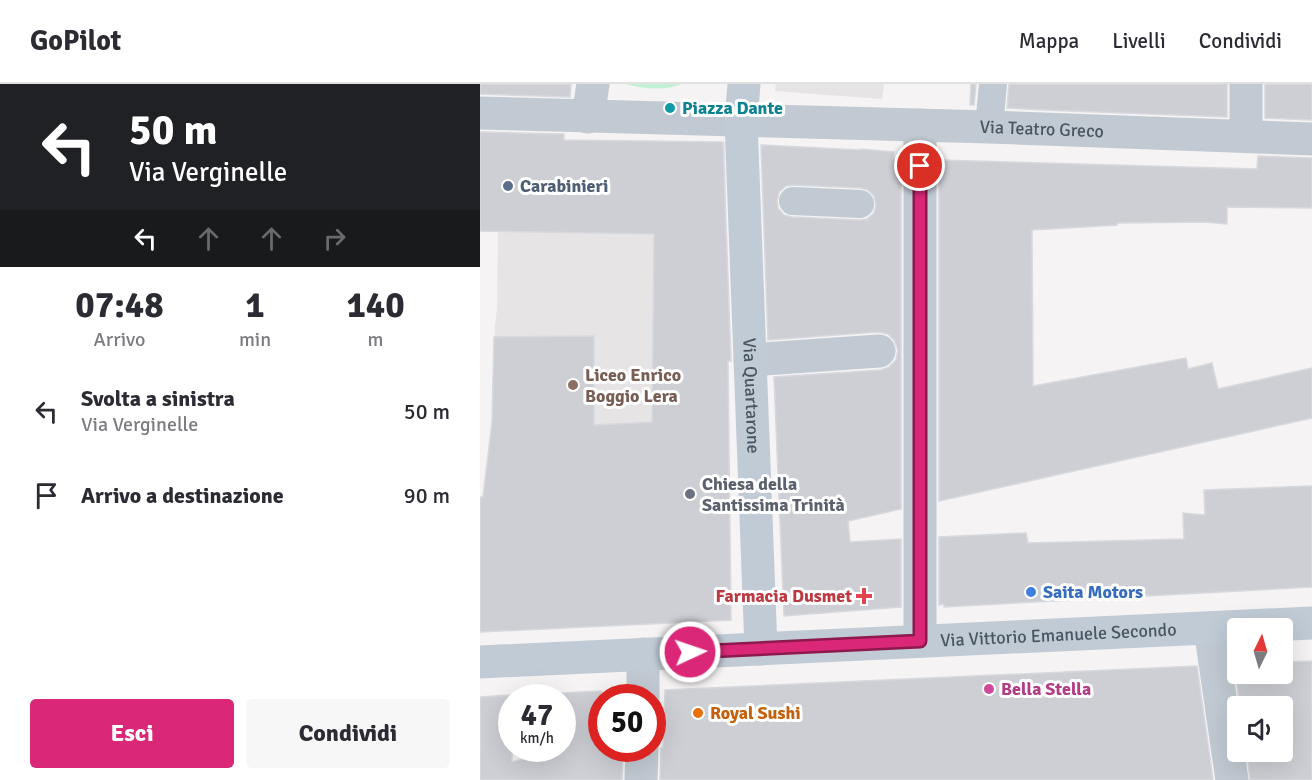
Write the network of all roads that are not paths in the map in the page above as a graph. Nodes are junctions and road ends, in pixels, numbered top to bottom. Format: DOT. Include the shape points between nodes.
graph roads {
  1 [pos="593,84"];
  2 [pos="744,84"];
  3 [pos="993,84"];
  4 [pos="1246,84"];
  5 [pos="480,113"];
  6 [pos="575,117"];
  7 [pos="920,125"];
  8 [pos="989,127"];
  9 [pos="741,132"];
  10 [pos="1246,136"];
  11 [pos="1312,140"];
  12 [pos="793,201"];
  13 [pos="860,204"];
  14 [pos="879,351"];
  15 [pos="750,360"];
  16 [pos="1312,623"];
  17 [pos="1210,628"];
  18 [pos="920,641"];
  19 [pos="761,649"];
  20 [pos="643,654"];
  21 [pos="480,662"];
  22 [pos="643,684"];
  23 [pos="642,762"];
  24 [pos="641,780"];
  25 [pos="1232,780"];
  1 -- 6 [label="street"];
  2 -- 9 [label="main road, Via Quartarone"];
  3 -- 8 [label="street"];
  4 -- 10 [label="street"];
  5 -- 6 [label="street"];
  6 -- 9 [label="street, Via Teatro Greco"];
  7 -- 8 [label="street, Via Teatro Greco"];
  7 -- 9 [label="street, Via Teatro Greco" via="773,122"];
  7 -- 18 [label="street"];
  8 -- 10 [label="street, Via Teatro Greco"];
  9 -- 15 [label="main road, Via Quartarone"];
  10 -- 11 [label="street, Via Teatro Greco"];
  12 -- 13 [label="street"];
  14 -- 15 [label="street"];
  15 -- 19 [label="main road, Via Quartarone"];
  16 -- 17 [label="main road, Via Vittorio Emanuele Secondo"];
  17 -- 18 [label="main road, Via Vittorio Emanuele Secondo"];
  17 -- 25 [label="street"];
  18 -- 19 [label="main road, Via Vittorio Emanuele Secondo"];
  19 -- 20 [label="main road, Via Vittorio Emanuele Secondo"];
  20 -- 21 [label="main road, Via Vittorio Emanuele Secondo"];
  20 -- 22 [label="street"];
  23 -- 24 [label="street"];
}
